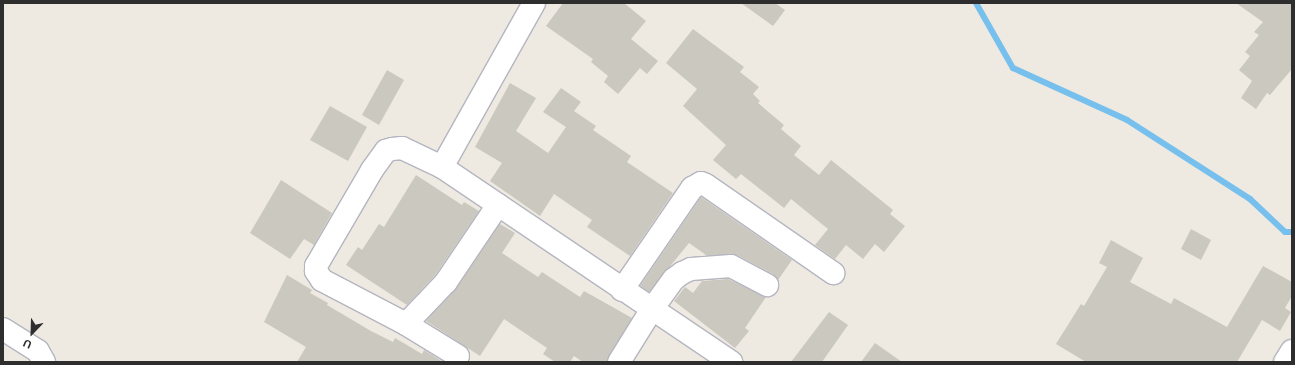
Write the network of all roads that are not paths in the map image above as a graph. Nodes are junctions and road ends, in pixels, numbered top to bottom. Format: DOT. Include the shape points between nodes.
graph roads {
  1 [pos="534,3"];
  2 [pos="442,167"];
  3 [pos="498,205"];
  4 [pos="832,273"];
  5 [pos="767,285"];
  6 [pos="622,290"];
  7 [pos="652,310"];
  8 [pos="406,324"];
  9 [pos="3,329"];
  10 [pos="1292,351"];
  11 [pos="458,356"];
  12 [pos="44,362"];
  13 [pos="619,362"];
  14 [pos="731,362"];
  15 [pos="1285,362"];
  1 -- 2 [label="street"];
  2 -- 3 [label="street"];
  2 -- 8 [label="street" via="402,148 386,151 372,170 316,266 317,276 322,280"];
  3 -- 6 [label="street"];
  3 -- 8 [label="street" via="446,282"];
  4 -- 6 [label="street" via="701,183 692,188"];
  5 -- 7 [label="street" via="731,266 691,269 674,279"];
  6 -- 7 [label="street"];
  7 -- 13 [label="street"];
  7 -- 14 [label="street"];
  8 -- 11 [label="street"];
  9 -- 12 [label="street" via="38,351"];
  10 -- 15 [label="street"];
}
